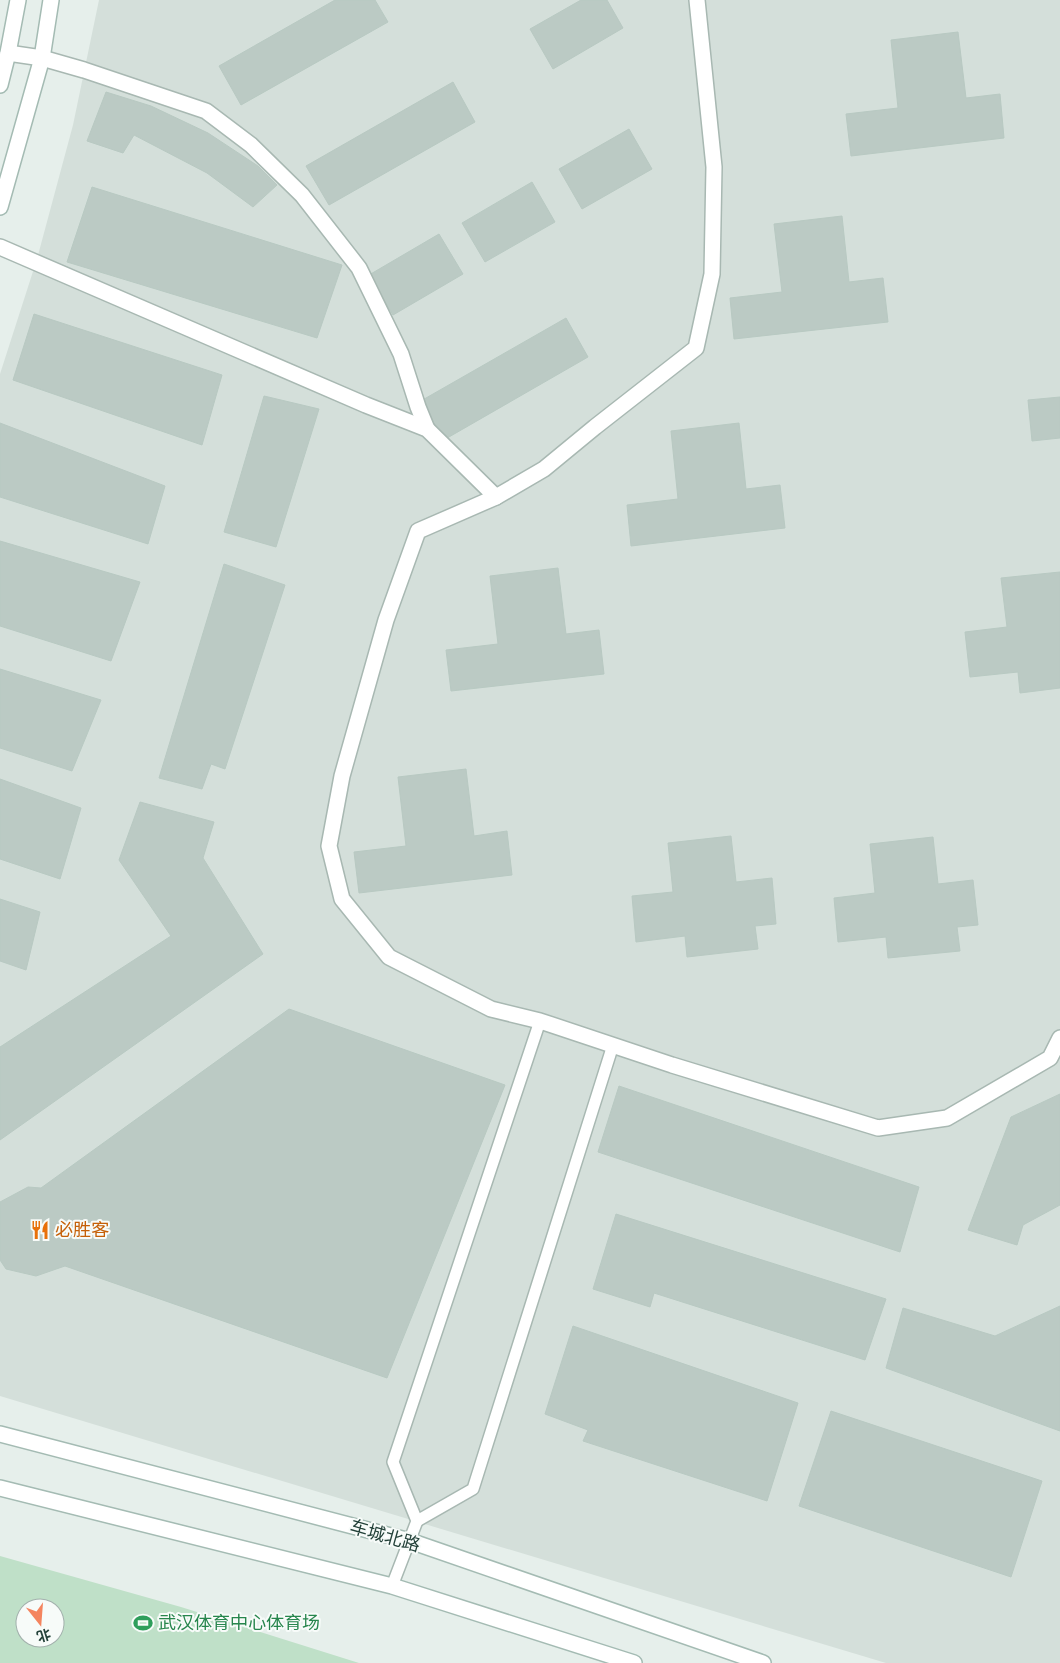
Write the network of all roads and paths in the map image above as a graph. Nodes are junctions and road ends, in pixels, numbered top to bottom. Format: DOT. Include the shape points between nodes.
graph roads {
  1 [pos="18,0"];
  2 [pos="51,0"];
  3 [pos="697,0"];
  4 [pos="8,53"];
  5 [pos="42,58"];
  6 [pos="0,85"];
  7 [pos="0,207"];
  8 [pos="0,247"];
  9 [pos="427,429"];
  10 [pos="496,497"];
  11 [pos="540,1021"];
  12 [pos="1060,1038"];
  13 [pos="613,1045"];
  14 [pos="0,1434"];
  15 [pos="0,1488"];
  16 [pos="417,1521"];
  17 [pos="410,1541"];
  18 [pos="392,1586"];
  19 [pos="634,1663"];
  20 [pos="763,1663"];
  1 -- 4 [label="street"];
  2 -- 5 [label="street"];
  3 -- 10 [label="street" via="714,167 712,274 696,348 544,469"];
  4 -- 5 [label="street"];
  4 -- 6 [label="street"];
  5 -- 7 [label="street"];
  5 -- 9 [label="street" via="206,111 251,144 302,195 359,268 401,354"];
  8 -- 9 [label="street"];
  9 -- 10 [label="street"];
  10 -- 11 [label="street" via="418,531 384,629 342,776 329,846 342,899 389,957 490,1009"];
  11 -- 13 [label="street"];
  11 -- 16 [label="lane" via="393,1462"];
  12 -- 13 [label="street" via="1050,1058 947,1118 878,1128"];
  13 -- 16 [label="lane" via="474,1489"];
  14 -- 17 [label="street, 车城北路"];
  15 -- 18 [label="street"];
  16 -- 17 [label="lane"];
  17 -- 18 [label="lane"];
  17 -- 20 [label="street, 车城北路"];
  18 -- 19 [label="street"];
}
